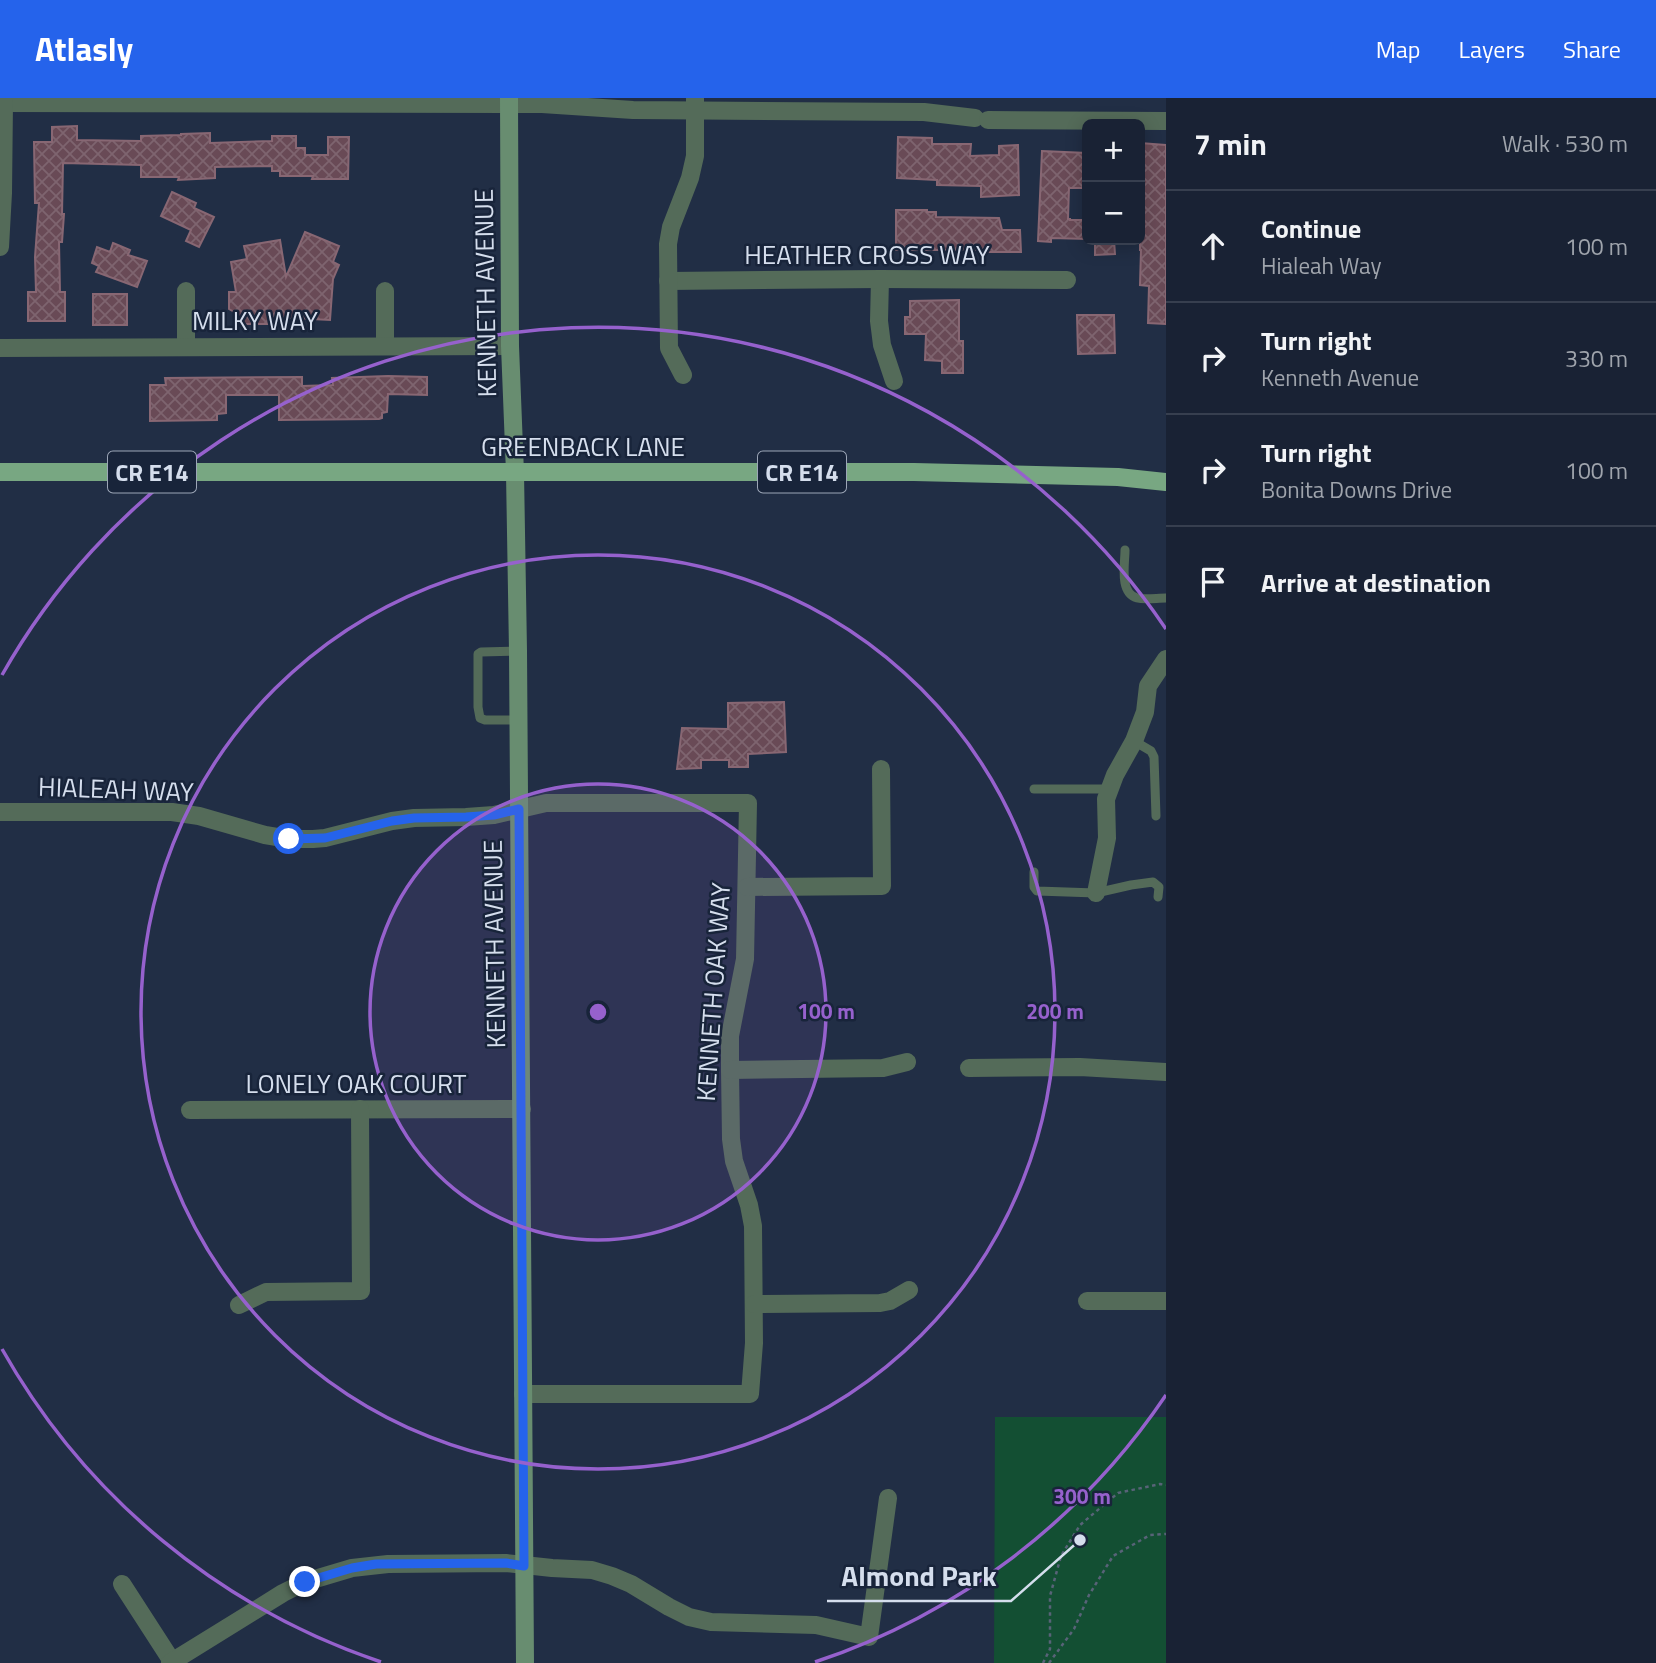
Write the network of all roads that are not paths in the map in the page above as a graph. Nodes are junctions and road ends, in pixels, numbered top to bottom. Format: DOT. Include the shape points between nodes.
graph roads {
  1 [pos="509,102"];
  2 [pos="2,103"];
  3 [pos="695,104"];
  4 [pos="1166,121"];
  5 [pos="0,247"];
  6 [pos="880,279"];
  7 [pos="1067,280"];
  8 [pos="668,281"];
  9 [pos="186,291"];
  10 [pos="385,291"];
  11 [pos="385,346"];
  12 [pos="510,346"];
  13 [pos="186,347"];
  14 [pos="0,348"];
  15 [pos="683,375"];
  16 [pos="894,380"];
  17 [pos="0,471"];
  18 [pos="515,472"];
  19 [pos="1166,482"];
  20 [pos="1125,550"];
  21 [pos="1166,598"];
  22 [pos="518,651"];
  23 [pos="1166,659"];
  24 [pos="518,720"];
  25 [pos="1134,741"];
  26 [pos="881,769"];
  27 [pos="1034,789"];
  28 [pos="1110,789"];
  29 [pos="519,809"];
  30 [pos="0,812"];
  31 [pos="1156,816"];
  32 [pos="1034,872"];
  33 [pos="747,887"];
  34 [pos="1096,893"];
  35 [pos="1158,897"];
  36 [pos="908,1062"];
  37 [pos="969,1068"];
  38 [pos="730,1070"];
  39 [pos="1166,1072"];
  40 [pos="360,1109"];
  41 [pos="522,1109"];
  42 [pos="190,1110"];
  43 [pos="909,1290"];
  44 [pos="1087,1301"];
  45 [pos="1166,1301"];
  46 [pos="754,1304"];
  47 [pos="239,1305"];
  48 [pos="523,1394"];
  49 [pos="888,1498"];
  50 [pos="524,1566"];
  51 [pos="122,1584"];
  52 [pos="171,1663"];
  53 [pos="525,1663"];
  1 -- 2 [label="street"];
  1 -- 3 [label="street" via="634,110"];
  1 -- 12 [label="main road, KENNETH AVENUE"];
  2 -- 5 [label="street"];
  3 -- 4 [label="street" via="924,111 981,119"];
  3 -- 8 [label="street" via="695,156 671,227"];
  6 -- 7 [label="street, HEATHER CROSS WAY"];
  6 -- 8 [label="street, HEATHER CROSS WAY"];
  6 -- 16 [label="street" via="882,345"];
  8 -- 15 [label="street" via="669,348"];
  9 -- 13 [label="street"];
  10 -- 11 [label="street"];
  11 -- 12 [label="street, MILKY WAY"];
  11 -- 13 [label="street, MILKY WAY"];
  12 -- 18 [label="main road, KENNETH AVENUE"];
  13 -- 14 [label="street, MILKY WAY"];
  17 -- 18 [label="main road, GREENBACK LANE / CR E14"];
  18 -- 19 [label="main road, GREENBACK LANE / CR E14" via="914,471"];
  18 -- 22 [label="main road, KENNETH AVENUE"];
  20 -- 21 [label="lane" via="1129,593 1137,598"];
  22 -- 24 [label="main road, KENNETH AVENUE"];
  22 -- 24 [label="lane" via="478,654 480,718"];
  23 -- 25 [label="street" via="1148,686"];
  24 -- 29 [label="main road, KENNETH AVENUE"];
  25 -- 28 [label="street"];
  25 -- 31 [label="lane" via="1154,757"];
  26 -- 33 [label="street" via="882,886"];
  27 -- 28 [label="lane"];
  28 -- 34 [label="street" via="1107,838"];
  29 -- 30 [label="street, HIALEAH WAY" via="475,817 392,821 313,839 265,835 172,813"];
  29 -- 33 [label="street, KENNETH OAK WAY" via="546,803 748,803"];
  29 -- 41 [label="main road, KENNETH AVENUE"];
  32 -- 34 [label="lane" via="1037,891"];
  33 -- 38 [label="street, KENNETH OAK WAY" via="745,958 732,1025"];
  34 -- 35 [label="lane" via="1153,882 1159,887"];
  36 -- 38 [label="street" via="883,1068"];
  37 -- 39 [label="street"];
  38 -- 46 [label="street, KENNETH OAK WAY" via="734,1161 753,1226"];
  40 -- 41 [label="street, LONELY OAK COURT"];
  40 -- 42 [label="street, LONELY OAK COURT"];
  40 -- 47 [label="street" via="361,1291 266,1292"];
  41 -- 48 [label="main road, KENNETH AVENUE"];
  43 -- 46 [label="street" via="880,1303"];
  44 -- 45 [label="street"];
  46 -- 48 [label="street, KENNETH OAK WAY" via="750,1394"];
  48 -- 50 [label="main road, KENNETH AVENUE"];
  49 -- 50 [label="street" via="869,1637 816,1625 710,1622 689,1617 612,1576 592,1570"];
  50 -- 52 [label="street" via="388,1564 328,1574 283,1593"];
  50 -- 53 [label="main road, KENNETH AVENUE"];
  51 -- 52 [label="street"];
}
